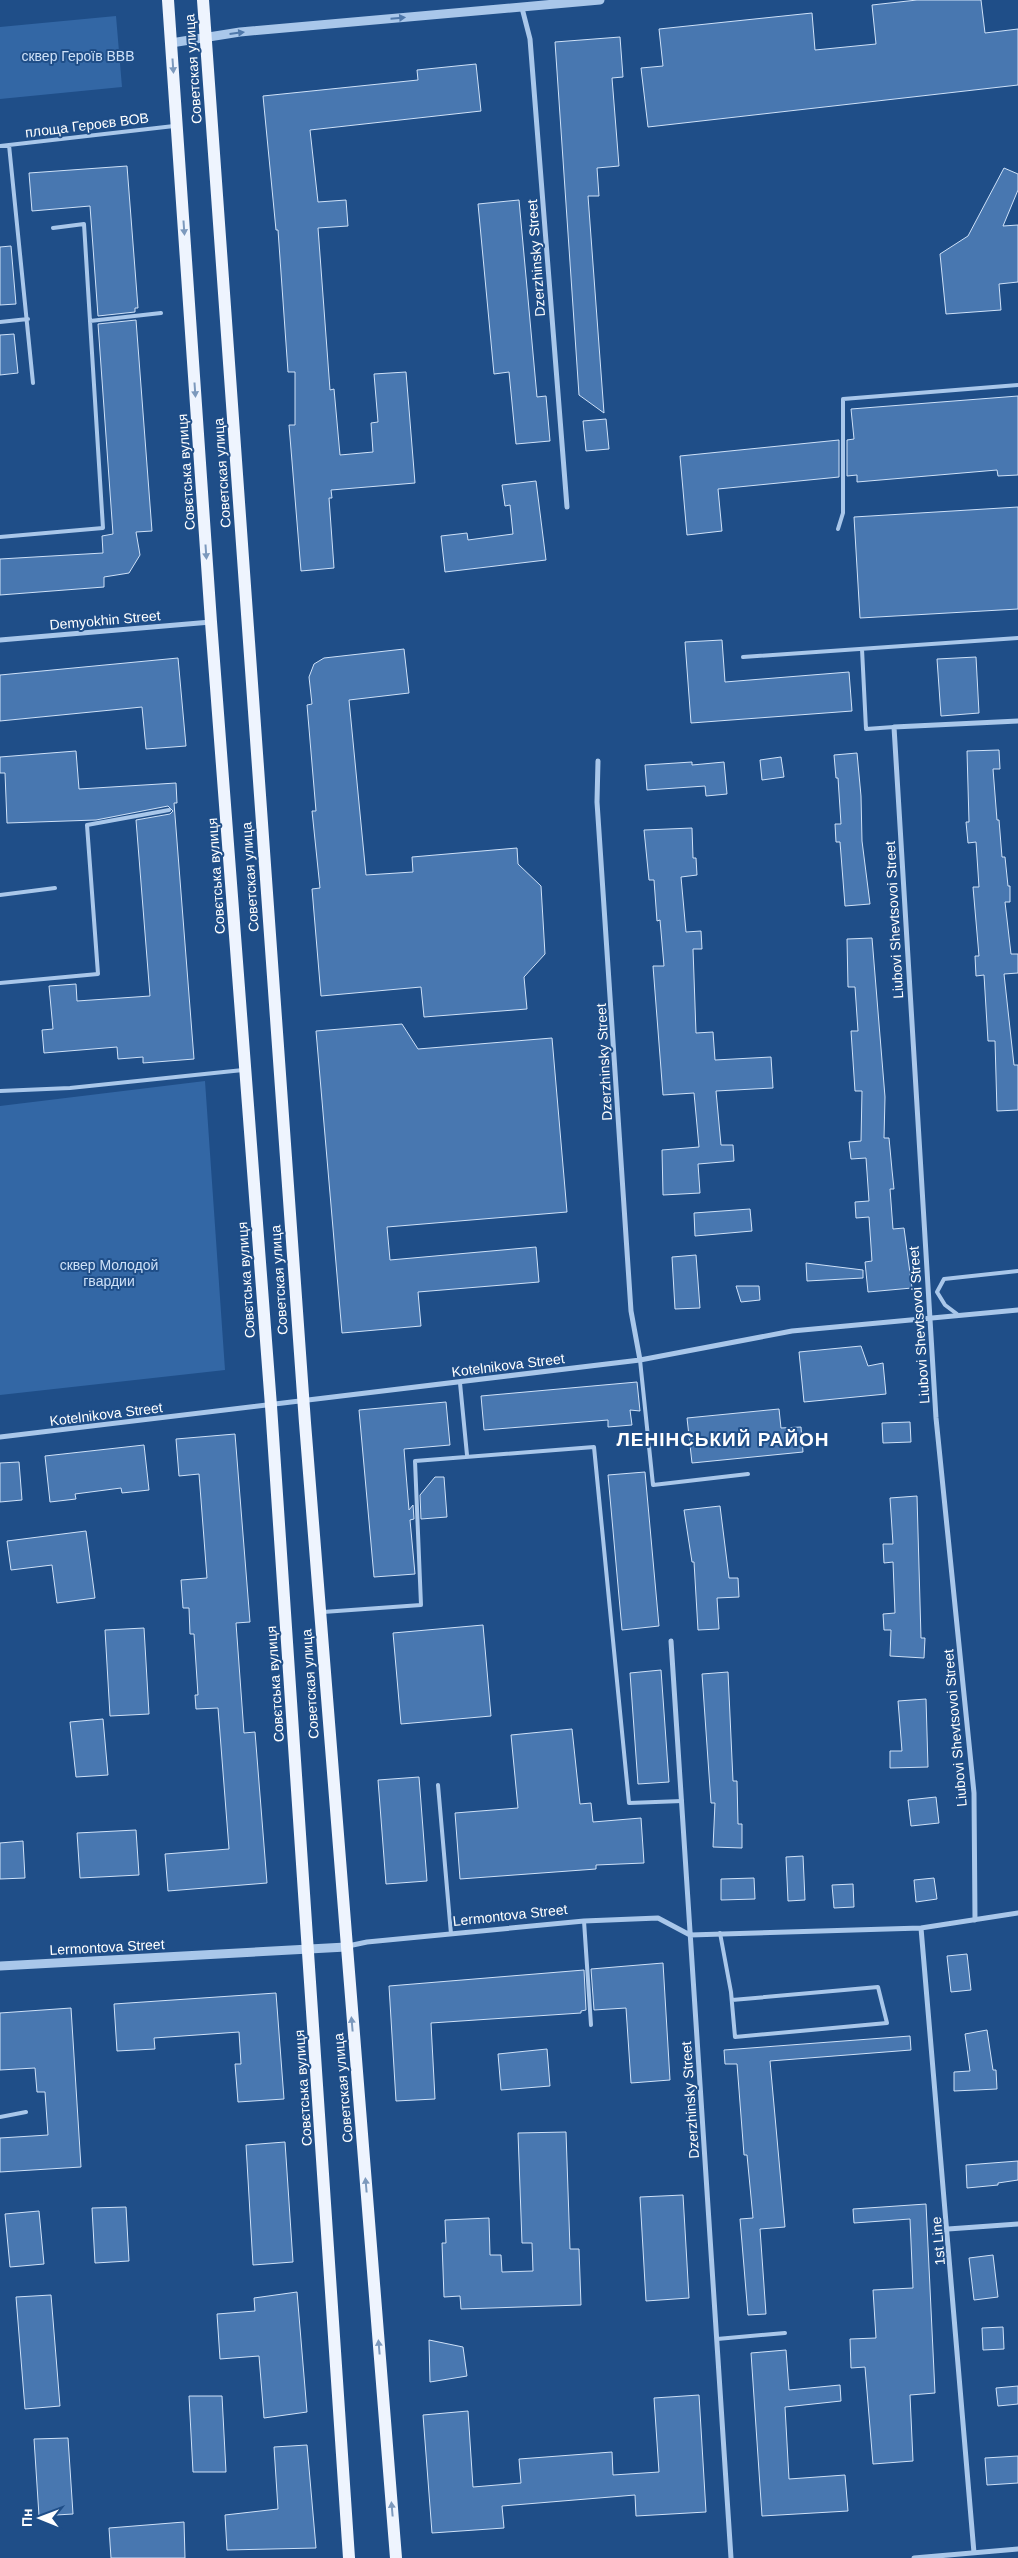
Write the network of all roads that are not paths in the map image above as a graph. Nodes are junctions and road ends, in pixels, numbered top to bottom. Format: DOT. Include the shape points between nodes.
graph roads {
  1 [pos="168,0"];
  2 [pos="203,0"];
  3 [pos="600,0"];
  4 [pos="522,8"];
  5 [pos="207,37"];
  6 [pos="171,43"];
  7 [pos="177,126"];
  8 [pos="9,145"];
  9 [pos="0,146"];
  10 [pos="53,228"];
  11 [pos="161,314"];
  12 [pos="28,319"];
  13 [pos="90,321"];
  14 [pos="0,322"];
  15 [pos="33,382"];
  16 [pos="1018,385"];
  17 [pos="567,508"];
  18 [pos="838,529"];
  19 [pos="0,537"];
  20 [pos="211,622"];
  21 [pos="1018,638"];
  22 [pos="0,640"];
  23 [pos="862,649"];
  24 [pos="743,656"];
  25 [pos="1018,721"];
  26 [pos="894,727"];
  27 [pos="598,762"];
  28 [pos="169,810"];
  29 [pos="56,888"];
  30 [pos="0,895"];
  31 [pos="0,983"];
  32 [pos="245,1070"];
  33 [pos="0,1091"];
  34 [pos="1018,1271"];
  35 [pos="1018,1310"];
  36 [pos="957,1314"];
  37 [pos="930,1320"];
  38 [pos="640,1360"];
  39 [pos="460,1383"];
  40 [pos="303,1402"];
  41 [pos="271,1406"];
  42 [pos="0,1437"];
  43 [pos="467,1455"];
  44 [pos="748,1474"];
  45 [pos="320,1612"];
  46 [pos="672,1641"];
  47 [pos="438,1785"];
  48 [pos="682,1801"];
  49 [pos="1018,1913"];
  50 [pos="975,1920"];
  51 [pos="584,1921"];
  52 [pos="922,1928"];
  53 [pos="720,1933"];
  54 [pos="451,1934"];
  55 [pos="690,1935"];
  56 [pos="346,1947"];
  57 [pos="309,1950"];
  58 [pos="0,1966"];
  59 [pos="732,2000"];
  60 [pos="591,2025"];
  61 [pos="26,2112"];
  62 [pos="0,2117"];
  63 [pos="1018,2224"];
  64 [pos="948,2229"];
  65 [pos="785,2333"];
  66 [pos="717,2339"];
  67 [pos="1018,2549"];
  68 [pos="974,2553"];
  69 [pos="951,2556"];
  70 [pos="349,2558"];
  71 [pos="396,2558"];
  72 [pos="731,2558"];
  73 [pos="914,2558"];
  1 -- 6 [label="main road, Совєтська вулиця"];
  2 -- 5 [label="main road, Советская улица"];
  3 -- 4 [label="street"];
  5 -- 4 [label="street, one-way"];
  4 -- 17 [label="street, Dzerzhinsky Street" via="530,39"];
  5 -- 6 [label="street"];
  5 -- 40 [label="main road, Советская улица"];
  6 -- 7 [label="main road, Совєтська вулиця, one-way"];
  7 -- 8 [label="lane, площа Героєв ВОВ"];
  7 -- 20 [label="main road, Совєтська вулиця, one-way"];
  8 -- 9 [label="lane, площа Героєв ВОВ"];
  8 -- 12 [label="lane"];
  10 -- 13 [label="lane" via="84,224"];
  11 -- 13 [label="lane"];
  12 -- 14 [label="lane"];
  12 -- 15 [label="lane"];
  13 -- 19 [label="lane" via="104,528"];
  16 -- 18 [label="lane" via="843,399 843,513"];
  20 -- 22 [label="street, Demyokhin Street"];
  20 -- 32 [label="main road, Совєтська вулиця"];
  21 -- 23 [label="lane"];
  23 -- 24 [label="lane"];
  23 -- 26 [label="lane" via="866,729"];
  25 -- 26 [label="street"];
  26 -- 37 [label="street, Liubovi Shevtsovoi Street"];
  27 -- 38 [label="street, Dzerzhinsky Street" via="597,802 630,1302"];
  28 -- 31 [label="lane" via="87,825 98,974"];
  29 -- 30 [label="lane"];
  32 -- 33 [label="lane" via="70,1088"];
  32 -- 41 [label="main road, Совєтська вулиця"];
  34 -- 36 [label="lane" via="944,1279 937,1292 945,1305"];
  35 -- 36 [label="street, Kotelnikova Street"];
  36 -- 37 [label="street, Kotelnikova Street"];
  37 -- 38 [label="street, Kotelnikova Street" via="792,1331"];
  37 -- 50 [label="street, Liubovi Shevtsovoi Street" via="936,1418 974,1793"];
  38 -- 39 [label="street, Kotelnikova Street"];
  38 -- 44 [label="lane" via="654,1485"];
  39 -- 40 [label="street, Kotelnikova Street" via="355,1393"];
  39 -- 43 [label="lane"];
  40 -- 41 [label="street, Kotelnikova Street"];
  40 -- 45 [label="main road, Советская улица"];
  41 -- 42 [label="street, Kotelnikova Street"];
  41 -- 57 [label="main road, Совєтська вулиця"];
  43 -- 45 [label="lane" via="416,1461 421,1605"];
  43 -- 48 [label="lane" via="594,1447 629,1803"];
  45 -- 56 [label="main road, Советская улица"];
  46 -- 48 [label="street, Dzerzhinsky Street"];
  47 -- 54 [label="lane"];
  48 -- 55 [label="street, Dzerzhinsky Street"];
  49 -- 50 [label="street"];
  50 -- 52 [label="street"];
  51 -- 54 [label="street, Lermontova Street"];
  51 -- 55 [label="street, Lermontova Street" via="658,1918"];
  51 -- 60 [label="lane"];
  52 -- 53 [label="street"];
  52 -- 64 [label="street, 1st Line"];
  53 -- 55 [label="street"];
  53 -- 59 [label="lane"];
  54 -- 56 [label="street, Lermontova Street"];
  55 -- 66 [label="street, Dzerzhinsky Street"];
  56 -- 57 [label="street, Lermontova Street"];
  71 -- 56 [label="main road, Советская улица, one-way"];
  57 -- 58 [label="street, Lermontova Street"];
  57 -- 70 [label="main road, Совєтська вулиця"];
  59 -- 59 [label="lane" via="735,2037 887,2024 878,1987"];
  61 -- 62 [label="lane"];
  63 -- 64 [label="street"];
  64 -- 68 [label="street, 1st Line"];
  65 -- 66 [label="lane"];
  66 -- 72 [label="street, Dzerzhinsky Street"];
  67 -- 68 [label="street"];
  68 -- 69 [label="street"];
  69 -- 73 [label="street"];
}
